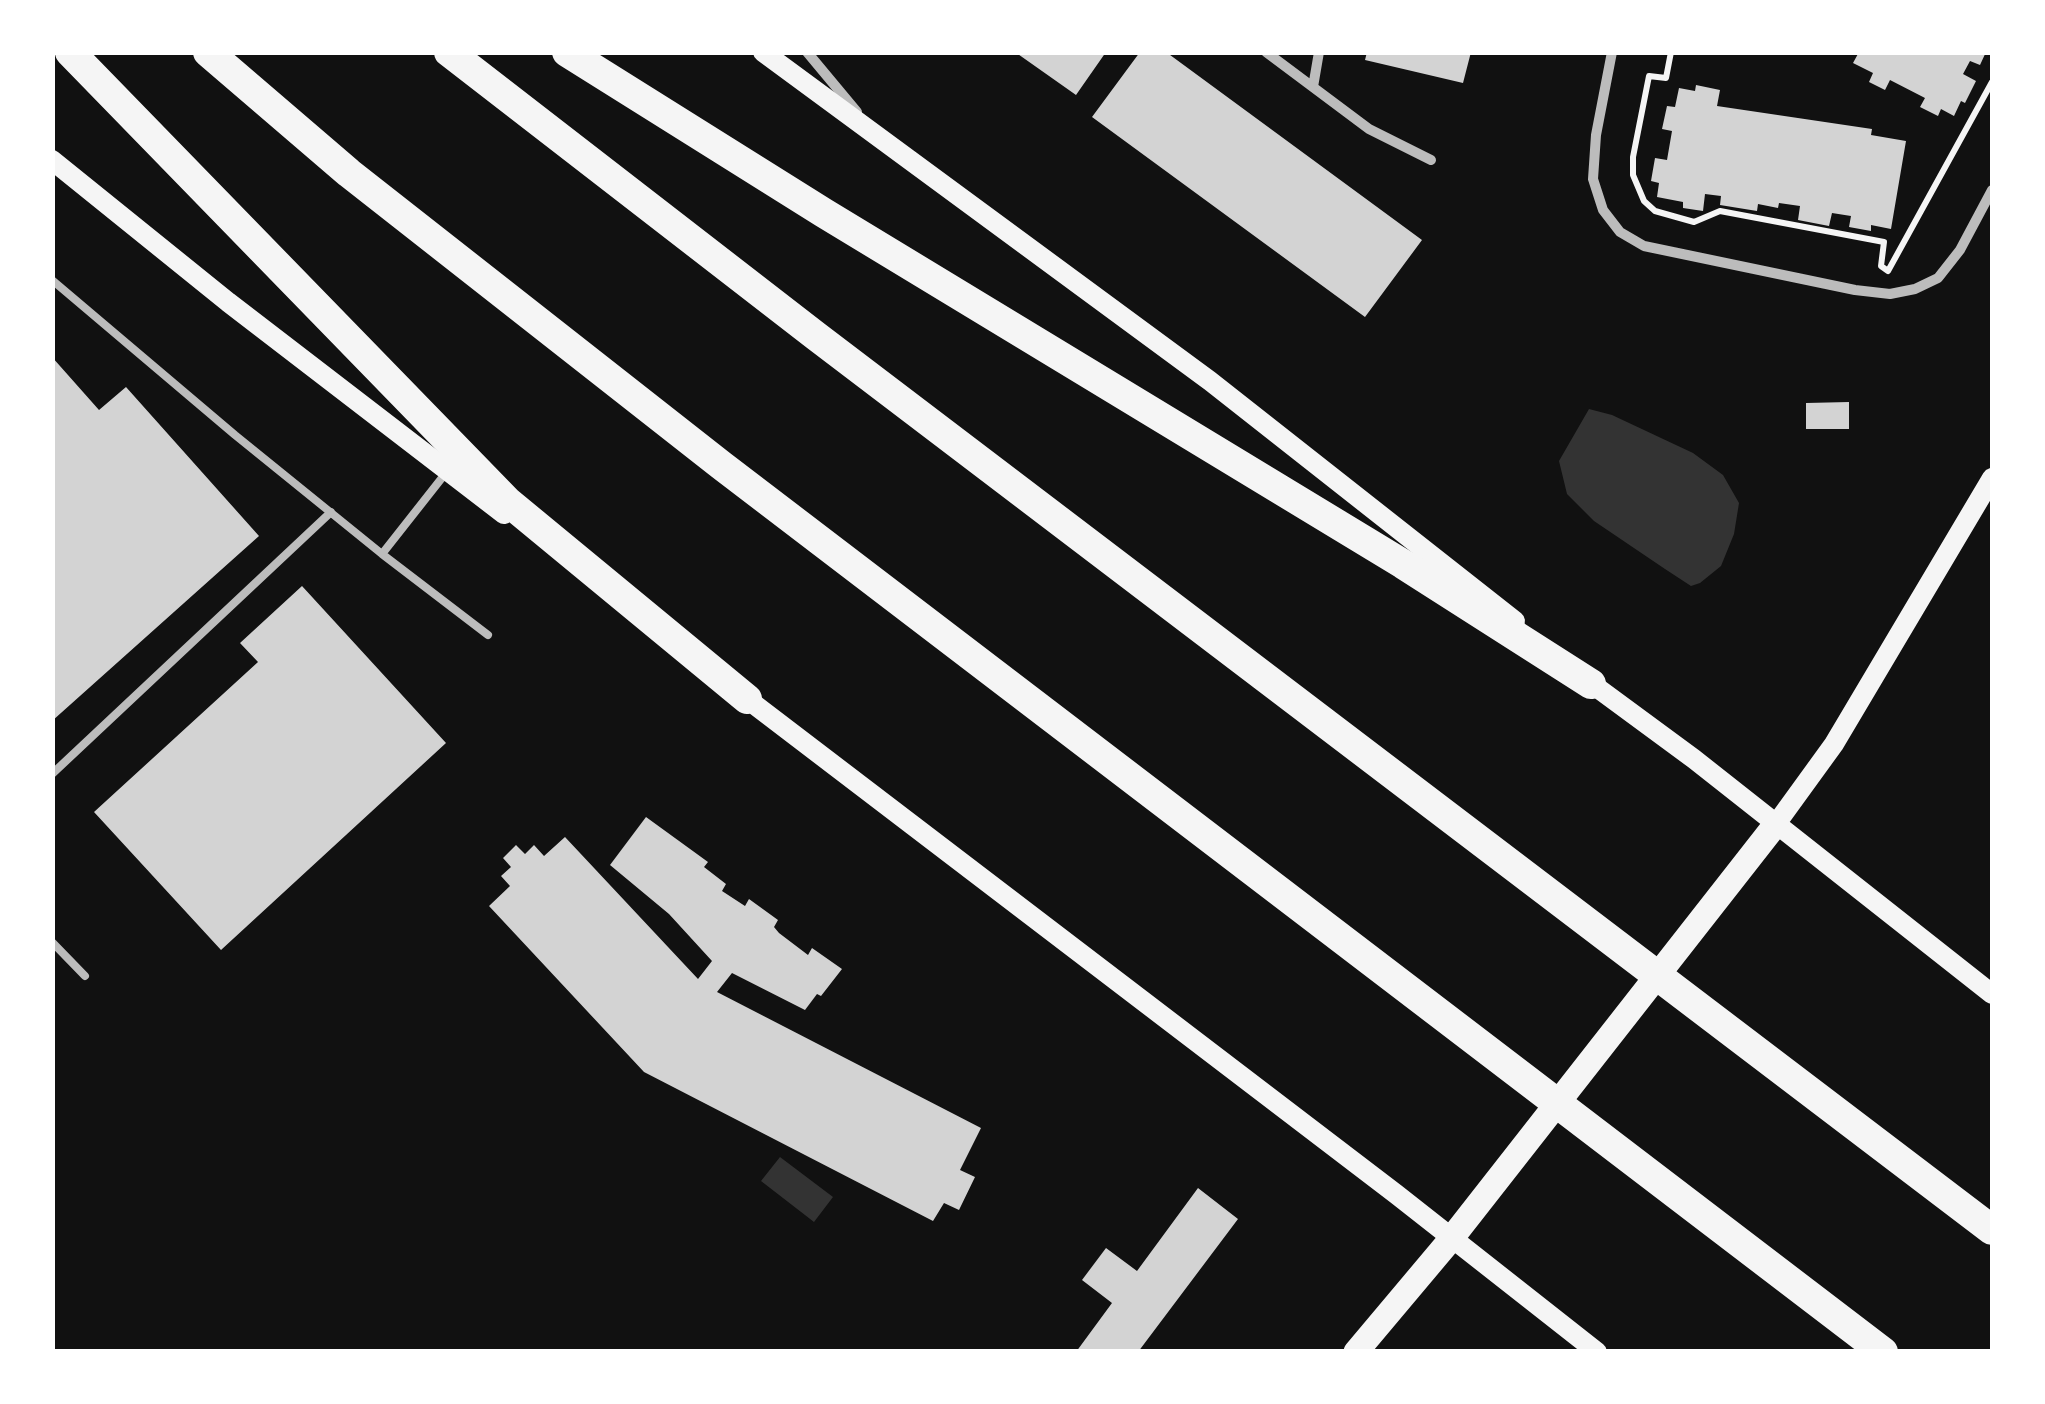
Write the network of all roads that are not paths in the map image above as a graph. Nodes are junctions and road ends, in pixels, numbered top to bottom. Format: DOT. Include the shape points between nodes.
graph roads {
  1 [pos="70,52"];
  2 [pos="208,52"];
  3 [pos="449,52"];
  4 [pos="567,52"];
  5 [pos="763,52"];
  6 [pos="807,52"];
  7 [pos="1266,52"];
  8 [pos="1320,52"];
  9 [pos="1612,52"];
  10 [pos="1313,87"];
  11 [pos="877,136"];
  12 [pos="52,160"];
  13 [pos="1431,160"];
  14 [pos="1992,190"];
  15 [pos="52,280"];
  16 [pos="448,471"];
  17 [pos="1992,478"];
  18 [pos="331,512"];
  19 [pos="382,554"];
  20 [pos="488,634"];
  21 [pos="1592,684"];
  22 [pos="747,699"];
  23 [pos="52,774"];
  24 [pos="1776,824"];
  25 [pos="52,942"];
  26 [pos="85,976"];
  27 [pos="1992,994"];
  28 [pos="1992,1230"];
  29 [pos="1451,1238"];
  30 [pos="1356,1352"];
  31 [pos="1597,1352"];
  32 [pos="1883,1352"];
  1 -- 22 [label="highway" via="507,501"];
  2 -- 32 [label="highway" via="349,173 722,465"];
  3 -- 28 [label="highway"];
  4 -- 21 [label="highway"];
  5 -- 11 [label="main road"];
  6 -- 11 [label="street"];
  7 -- 10 [label="street"];
  8 -- 10 [label="street"];
  9 -- 14 [label="street" via="1593,178 1603,210 1620,232 1644,246 1890,294 1938,278"];
  10 -- 13 [label="street" via="1370,129"];
  11 -- 21 [label="main road" via="1210,381"];
  12 -- 16 [label="main road"];
  15 -- 18 [label="lane"];
  16 -- 19 [label="lane"];
  16 -- 22 [label="main road"];
  17 -- 24 [label="main road" via="1841,732"];
  18 -- 19 [label="lane"];
  18 -- 23 [label="lane"];
  19 -- 20 [label="lane"];
  21 -- 24 [label="main road"];
  22 -- 29 [label="main road"];
  24 -- 27 [label="main road"];
  24 -- 29 [label="main road"];
  25 -- 26 [label="lane"];
  29 -- 30 [label="main road"];
  29 -- 31 [label="main road"];
}
